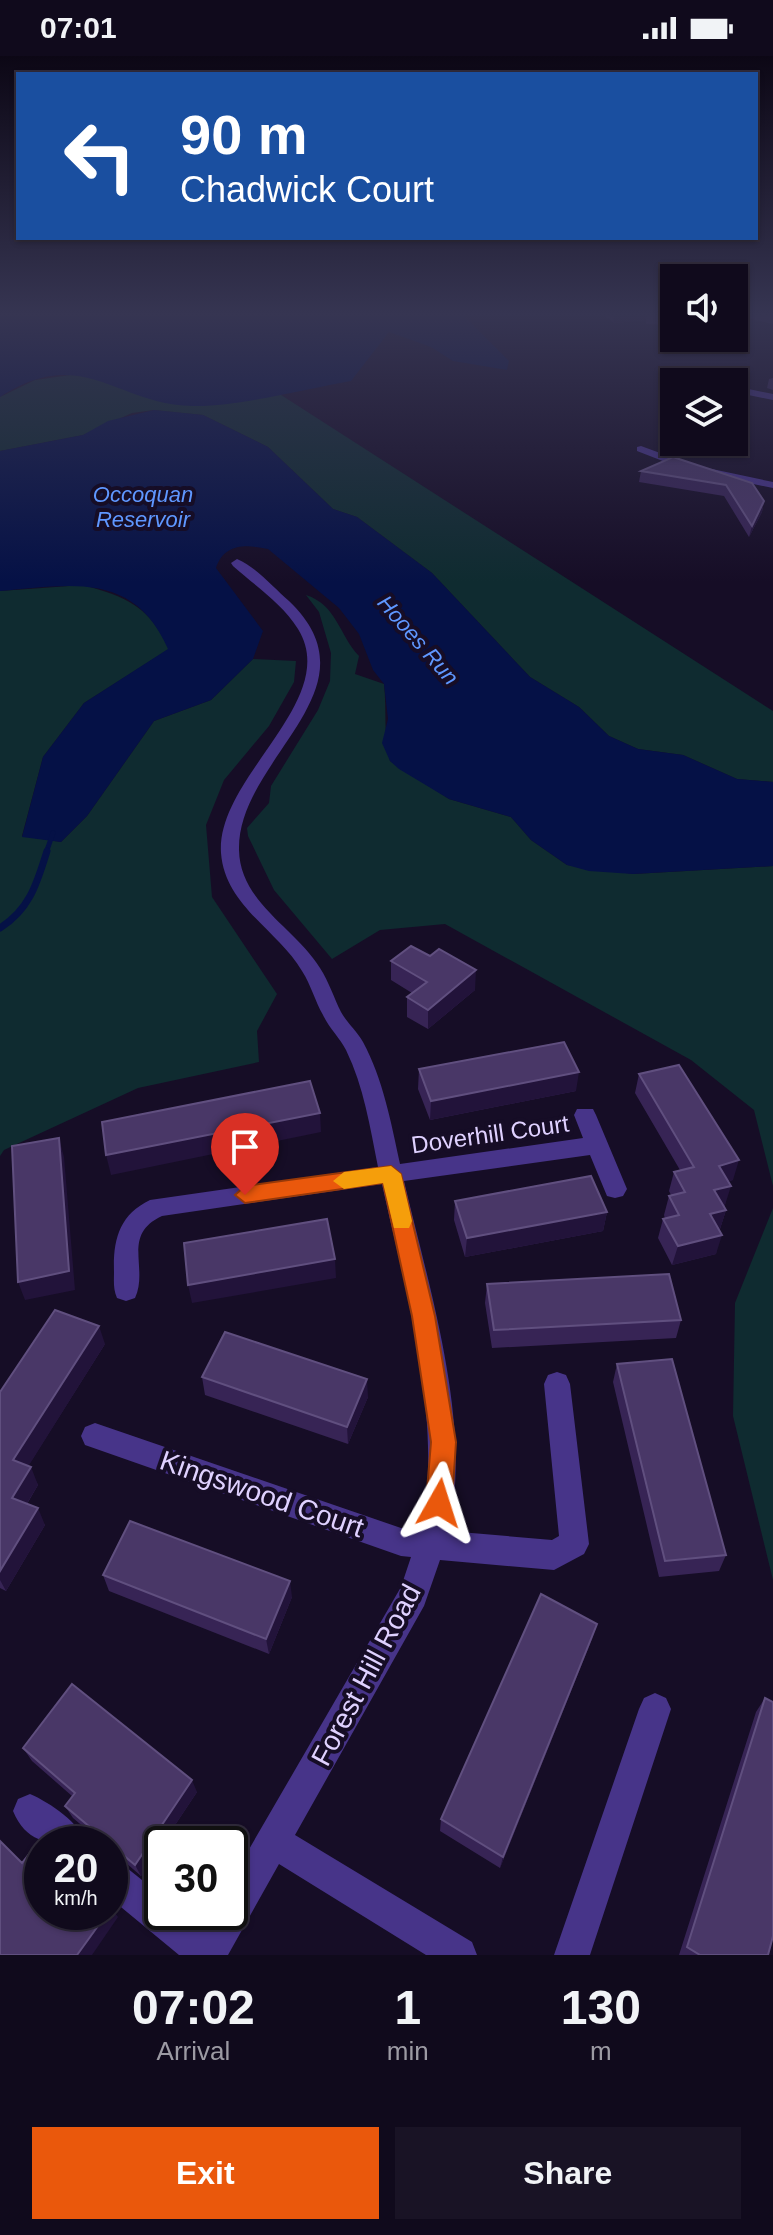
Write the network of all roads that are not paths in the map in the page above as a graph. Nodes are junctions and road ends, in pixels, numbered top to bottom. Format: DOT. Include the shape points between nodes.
graph roads {
  1 [pos="641,449"];
  2 [pos="773,485"];
  3 [pos="237,563"];
  4 [pos="585,1115"];
  5 [pos="597,1145"];
  6 [pos="391,1174"];
  7 [pos="615,1189"];
  8 [pos="126,1290"];
  9 [pos="557,1384"];
  10 [pos="95,1436"];
  11 [pos="431,1545"];
  12 [pos="655,1709"];
  13 [pos="30,1811"];
  14 [pos="49,1826"];
  15 [pos="274,1841"];
  16 [pos="128,1891"];
  17 [pos="208,1955"];
  18 [pos="459,1955"];
  19 [pos="572,1955"];
  1 -- 2 [label="street" via="690,468"];
  3 -- 6 [label="street, Forest Hill Road" via="302,625 314,654 310,683 295,717 235,810 230,833 233,868 273,932 305,961 353,1043"];
  4 -- 5 [label="street"];
  5 -- 6 [label="street, Doverhill Court"];
  5 -- 7 [label="street"];
  6 -- 8 [label="street, Doverhill Court" via="144,1212 128,1231"];
  6 -- 11 [label="street, Forest Hill Road" via="444,1442 443,1482"];
  9 -- 11 [label="street, Kingswood Court" via="574,1544 554,1555"];
  10 -- 11 [label="street, Kingswood Court" via="401,1542"];
  11 -- 15 [label="street, Forest Hill Road" via="392,1637"];
  12 -- 19 [label="street"];
  13 -- 14 [label="street"];
  15 -- 17 [label="street, Forest Hill Road"];
  15 -- 18 [label="street"];
  16 -- 17 [label="street"];
}
